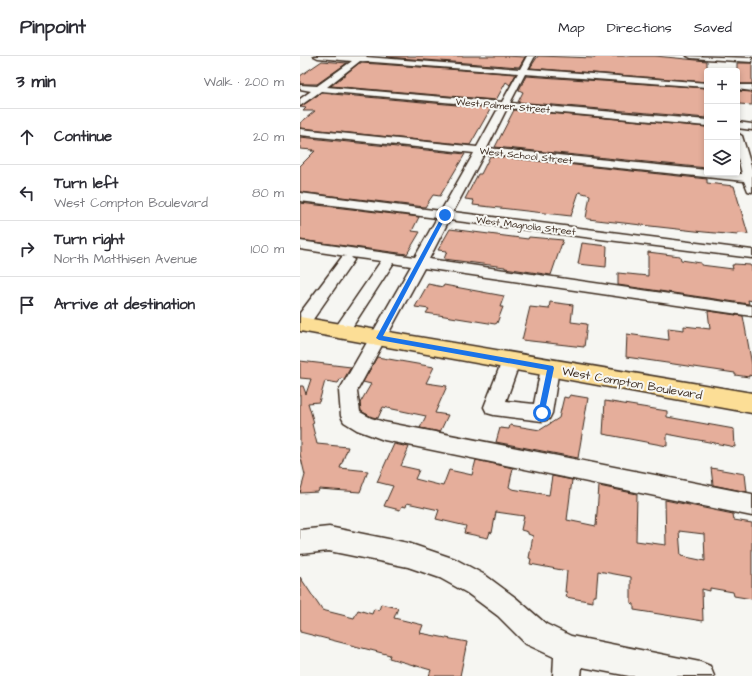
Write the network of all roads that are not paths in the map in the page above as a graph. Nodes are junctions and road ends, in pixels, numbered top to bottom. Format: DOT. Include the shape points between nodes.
graph roads {
  1 [pos="318,56"];
  2 [pos="531,56"];
  3 [pos="691,56"];
  4 [pos="361,58"];
  5 [pos="712,59"];
  6 [pos="752,60"];
  7 [pos="523,71"];
  8 [pos="704,85"];
  9 [pos="740,87"];
  10 [pos="300,88"];
  11 [pos="752,88"];
  12 [pos="319,89"];
  13 [pos="300,103"];
  14 [pos="504,105"];
  15 [pos="704,123"];
  16 [pos="740,125"];
  17 [pos="752,127"];
  18 [pos="300,132"];
  19 [pos="738,140"];
  20 [pos="480,150"];
  21 [pos="750,178"];
  22 [pos="752,188"];
  23 [pos="300,197"];
  24 [pos="445,215"];
  25 [pos="300,245"];
  26 [pos="752,254"];
  27 [pos="347,260"];
  28 [pos="419,262"];
  29 [pos="386,264"];
  30 [pos="752,311"];
  31 [pos="301,324"];
  32 [pos="341,331"];
  33 [pos="379,338"];
  34 [pos="511,361"];
  35 [pos="550,368"];
  36 [pos="752,403"];
  37 [pos="752,505"];
  38 [pos="300,542"];
  39 [pos="568,663"];
  40 [pos="700,676"];
  1 -- 4 [label="street"];
  2 -- 7 [label="street"];
  3 -- 5 [label="street"];
  4 -- 7 [label="street"];
  4 -- 12 [label="street"];
  5 -- 6 [label="street"];
  7 -- 8 [label="street"];
  7 -- 14 [label="street"];
  9 -- 11 [label="street"];
  10 -- 12 [label="street, West Palmer Street"];
  12 -- 13 [label="street"];
  12 -- 14 [label="street, West Palmer Street"];
  14 -- 15 [label="street, West Palmer Street"];
  14 -- 20 [label="street"];
  16 -- 17 [label="street"];
  18 -- 20 [label="street, West School Street"];
  19 -- 21 [label="street"];
  20 -- 21 [label="street, West School Street"];
  20 -- 24 [label="street"];
  21 -- 22 [label="street"];
  23 -- 24 [label="street, West Magnolia Street"];
  24 -- 26 [label="street, West Magnolia Street"];
  24 -- 28 [label="street"];
  25 -- 28 [label="street"];
  27 -- 31 [label="street"];
  28 -- 30 [label="street"];
  28 -- 33 [label="street"];
  29 -- 32 [label="street"];
  31 -- 32 [label="main road, West Compton Boulevard"];
  32 -- 33 [label="main road, West Compton Boulevard"];
  33 -- 34 [label="main road, West Compton Boulevard"];
  33 -- 37 [label="street" via="348,391 351,416 364,424"];
  34 -- 35 [label="main road, West Compton Boulevard"];
  34 -- 35 [label="street" via="494,407 542,413"];
  35 -- 36 [label="main road, West Compton Boulevard"];
  38 -- 39 [label="street" via="329,539 408,555 446,568 476,584 507,607"];
  39 -- 40 [label="street"];
}
